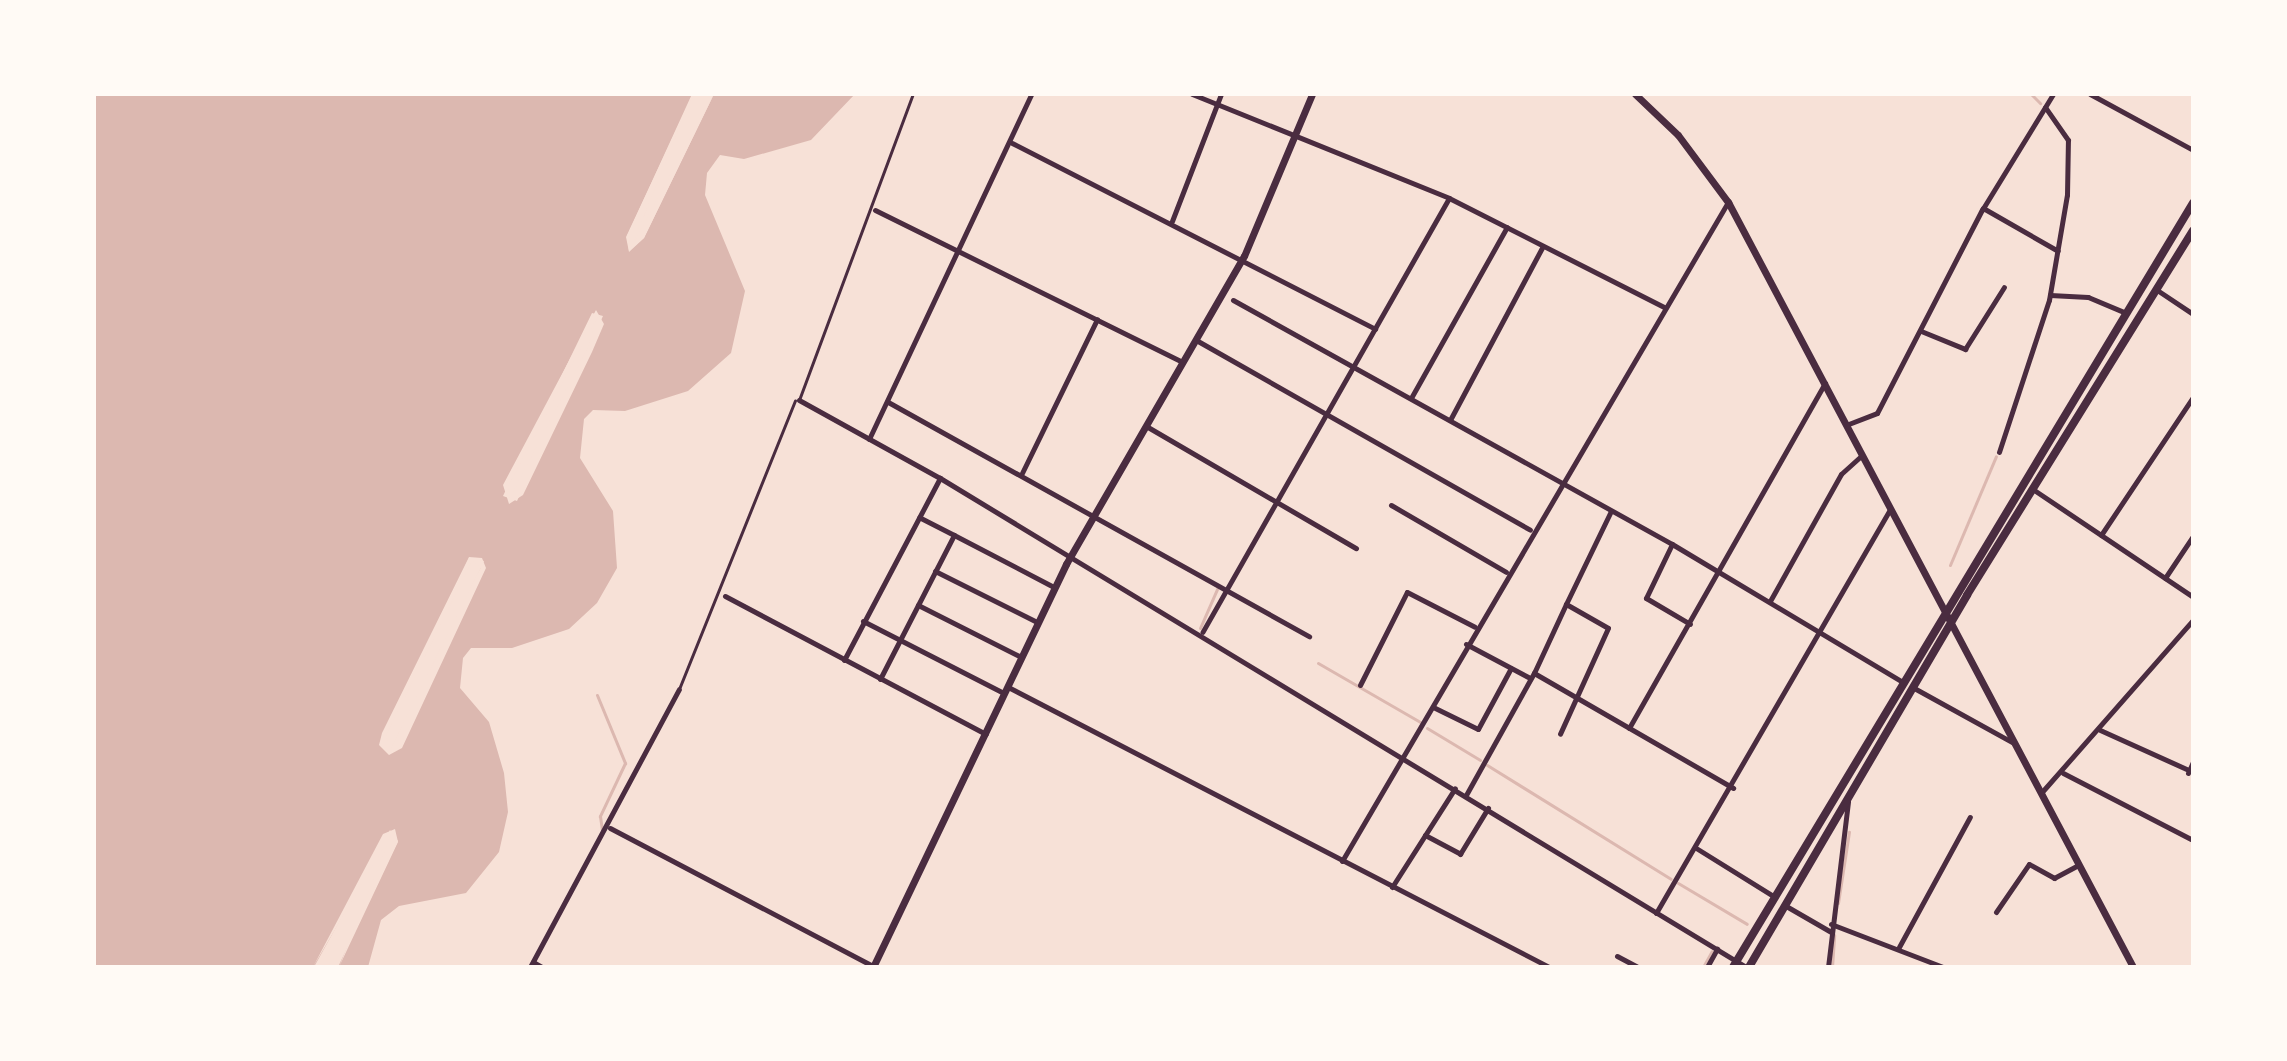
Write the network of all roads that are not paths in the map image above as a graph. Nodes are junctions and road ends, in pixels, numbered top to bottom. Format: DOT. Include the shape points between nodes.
graph roads {
  1 [pos="913,94"];
  2 [pos="1031,94"];
  3 [pos="1192,94"];
  4 [pos="1221,94"];
  5 [pos="1312,94"];
  6 [pos="1635,94"];
  7 [pos="2053,94"];
  8 [pos="2090,94"];
  9 [pos="1218,104"];
  10 [pos="2045,107"];
  11 [pos="1297,134"];
  12 [pos="1012,143"];
  13 [pos="2193,150"];
  14 [pos="1449,198"];
  15 [pos="1728,202"];
  16 [pos="2193,203"];
  17 [pos="1983,208"];
  18 [pos="875,210"];
  19 [pos="1172,221"];
  20 [pos="1507,227"];
  21 [pos="2193,230"];
  22 [pos="1543,246"];
  23 [pos="2058,251"];
  24 [pos="962,254"];
  25 [pos="1244,256"];
  26 [pos="2004,287"];
  27 [pos="2157,290"];
  28 [pos="2050,295"];
  29 [pos="1233,300"];
  30 [pos="1664,307"];
  31 [pos="2126,313"];
  32 [pos="2193,314"];
  33 [pos="1097,319"];
  34 [pos="1375,329"];
  35 [pos="1921,331"];
  36 [pos="1196,340"];
  37 [pos="1182,362"];
  38 [pos="1354,367"];
  39 [pos="1825,383"];
  40 [pos="2193,397"];
  41 [pos="1411,398"];
  42 [pos="797,399"];
  43 [pos="888,402"];
  44 [pos="1325,417"];
  45 [pos="1450,420"];
  46 [pos="1846,425"];
  47 [pos="1145,426"];
  48 [pos="869,439"];
  49 [pos="1999,452"];
  50 [pos="1862,455"];
  51 [pos="1022,473"];
  52 [pos="940,478"];
  53 [pos="1560,482"];
  54 [pos="2034,490"];
  55 [pos="1277,502"];
  56 [pos="1391,505"];
  57 [pos="1890,509"];
  58 [pos="1611,511"];
  59 [pos="1096,513"];
  60 [pos="919,517"];
  61 [pos="1530,530"];
  62 [pos="954,535"];
  63 [pos="2101,535"];
  64 [pos="2193,536"];
  65 [pos="1672,544"];
  66 [pos="1356,548"];
  67 [pos="1071,554"];
  68 [pos="935,571"];
  69 [pos="1506,572"];
  70 [pos="1720,573"];
  71 [pos="2165,578"];
  72 [pos="1054,587"];
  73 [pos="1226,589"];
  74 [pos="725,596"];
  75 [pos="2193,597"];
  76 [pos="1770,601"];
  77 [pos="1566,604"];
  78 [pos="918,605"];
  79 [pos="1945,611"];
  80 [pos="2193,620"];
  81 [pos="863,621"];
  82 [pos="1037,622"];
  83 [pos="1690,624"];
  84 [pos="1951,624"];
  85 [pos="1475,627"];
  86 [pos="1819,629"];
  87 [pos="1202,632"];
  88 [pos="1309,636"];
  89 [pos="900,639"];
  90 [pos="1466,644"];
  91 [pos="1021,657"];
  92 [pos="844,660"];
  93 [pos="1511,668"];
  94 [pos="1532,676"];
  95 [pos="880,679"];
  96 [pos="1904,683"];
  97 [pos="1360,685"];
  98 [pos="1914,688"];
  99 [pos="679,689"];
  100 [pos="1006,690"];
  101 [pos="1579,699"];
  102 [pos="1433,707"];
  103 [pos="1629,728"];
  104 [pos="2100,730"];
  105 [pos="986,734"];
  106 [pos="1560,734"];
  107 [pos="2012,742"];
  108 [pos="1406,758"];
  109 [pos="2193,762"];
  110 [pos="2190,772"];
  111 [pos="2063,773"];
  112 [pos="1455,788"];
  113 [pos="1733,788"];
  114 [pos="2040,793"];
  115 [pos="1466,795"];
  116 [pos="1848,798"];
  117 [pos="1488,808"];
  118 [pos="1970,817"];
  119 [pos="610,828"];
  120 [pos="1425,835"];
  121 [pos="2193,840"];
  122 [pos="1696,848"];
  123 [pos="1342,861"];
  124 [pos="2078,865"];
  125 [pos="1392,887"];
  126 [pos="1775,897"];
  127 [pos="1786,906"];
  128 [pos="1996,912"];
  129 [pos="1656,913"];
  130 [pos="1831,928"];
  131 [pos="1899,947"];
  132 [pos="1717,949"];
  133 [pos="1617,956"];
  134 [pos="1735,964"];
  135 [pos="532,965"];
  136 [pos="542,967"];
  137 [pos="874,967"];
  138 [pos="1549,967"];
  139 [pos="1638,967"];
  140 [pos="1707,967"];
  141 [pos="1748,967"];
  142 [pos="1828,967"];
  143 [pos="1943,967"];
  144 [pos="2133,967"];
  1 -- 42 [label="lane"];
  2 -- 12 [label="street"];
  3 -- 9 [label="street"];
  4 -- 9 [label="street"];
  5 -- 11 [label="main road"];
  6 -- 15 [label="main road" via="1678,135"];
  7 -- 10 [label="street"];
  8 -- 13 [label="street"];
  9 -- 11 [label="street"];
  9 -- 19 [label="street"];
  10 -- 17 [label="street"];
  10 -- 23 [label="street" via="2064,129 2070,151"];
  11 -- 14 [label="street"];
  11 -- 25 [label="main road"];
  12 -- 19 [label="street"];
  12 -- 24 [label="street"];
  14 -- 20 [label="street"];
  14 -- 34 [label="street"];
  15 -- 30 [label="street"];
  15 -- 39 [label="main road"];
  16 -- 31 [label="highway"];
  17 -- 23 [label="street"];
  17 -- 35 [label="street"];
  18 -- 24 [label="street"];
  19 -- 25 [label="street"];
  20 -- 22 [label="street"];
  20 -- 41 [label="street"];
  21 -- 27 [label="highway"];
  22 -- 30 [label="street"];
  22 -- 45 [label="street"];
  23 -- 28 [label="street"];
  24 -- 33 [label="street"];
  24 -- 43 [label="street"];
  25 -- 34 [label="street"];
  25 -- 36 [label="main road"];
  26 -- 35 [label="street" via="1965,349"];
  27 -- 32 [label="street"];
  27 -- 54 [label="highway"];
  28 -- 31 [label="street" via="2088,297"];
  28 -- 49 [label="street"];
  29 -- 38 [label="street"];
  30 -- 53 [label="street"];
  31 -- 79 [label="highway"];
  33 -- 37 [label="street"];
  33 -- 51 [label="street"];
  34 -- 38 [label="street"];
  35 -- 46 [label="street" via="1877,413"];
  36 -- 37 [label="main road"];
  36 -- 44 [label="street"];
  37 -- 47 [label="main road"];
  38 -- 41 [label="street"];
  38 -- 44 [label="street"];
  39 -- 46 [label="main road"];
  39 -- 70 [label="street"];
  40 -- 63 [label="street"];
  41 -- 45 [label="street"];
  42 -- 48 [label="street"];
  42 -- 99 [label="lane"];
  43 -- 48 [label="street"];
  43 -- 51 [label="street"];
  44 -- 55 [label="street"];
  44 -- 61 [label="street"];
  45 -- 53 [label="street"];
  46 -- 50 [label="main road"];
  47 -- 55 [label="street"];
  47 -- 59 [label="main road"];
  48 -- 52 [label="street"];
  50 -- 57 [label="main road"];
  50 -- 76 [label="street" via="1841,474"];
  51 -- 59 [label="street"];
  52 -- 60 [label="street"];
  52 -- 67 [label="street"];
  53 -- 58 [label="street"];
  53 -- 61 [label="street"];
  54 -- 63 [label="street"];
  54 -- 84 [label="highway"];
  55 -- 66 [label="street"];
  55 -- 73 [label="street"];
  56 -- 69 [label="street"];
  57 -- 79 [label="main road"];
  57 -- 86 [label="street"];
  58 -- 65 [label="street"];
  58 -- 77 [label="street"];
  59 -- 67 [label="main road"];
  59 -- 73 [label="street"];
  60 -- 62 [label="street"];
  60 -- 81 [label="street"];
  61 -- 69 [label="street"];
  62 -- 68 [label="street"];
  62 -- 72 [label="street"];
  63 -- 71 [label="street"];
  64 -- 71 [label="street"];
  65 -- 70 [label="street"];
  65 -- 83 [label="street" via="1646,598"];
  67 -- 72 [label="main road"];
  67 -- 87 [label="street"];
  68 -- 78 [label="street"];
  68 -- 82 [label="street"];
  69 -- 85 [label="street"];
  70 -- 76 [label="street"];
  70 -- 83 [label="street"];
  71 -- 75 [label="street"];
  72 -- 82 [label="main road"];
  73 -- 87 [label="street"];
  73 -- 88 [label="street"];
  74 -- 92 [label="street"];
  76 -- 86 [label="street"];
  77 -- 94 [label="street"];
  77 -- 101 [label="street" via="1609,630"];
  78 -- 89 [label="street"];
  78 -- 91 [label="street"];
  79 -- 84 [label="main road"];
  79 -- 96 [label="highway"];
  80 -- 104 [label="street"];
  81 -- 89 [label="street"];
  81 -- 92 [label="street"];
  82 -- 91 [label="main road"];
  83 -- 103 [label="street"];
  84 -- 98 [label="highway"];
  84 -- 107 [label="main road"];
  85 -- 90 [label="street"];
  85 -- 97 [label="street" via="1407,592"];
  86 -- 96 [label="street"];
  86 -- 113 [label="street"];
  87 -- 108 [label="street"];
  89 -- 95 [label="street"];
  89 -- 100 [label="street"];
  90 -- 93 [label="street"];
  90 -- 102 [label="street"];
  91 -- 100 [label="main road"];
  92 -- 95 [label="street"];
  93 -- 94 [label="street"];
  93 -- 102 [label="street" via="1478,729"];
  94 -- 101 [label="street"];
  94 -- 115 [label="street"];
  95 -- 105 [label="street"];
  96 -- 126 [label="highway"];
  98 -- 107 [label="street"];
  98 -- 116 [label="highway"];
  99 -- 119 [label="street"];
  100 -- 105 [label="main road"];
  100 -- 123 [label="street"];
  101 -- 103 [label="street"];
  101 -- 106 [label="street"];
  102 -- 108 [label="street"];
  103 -- 113 [label="street"];
  104 -- 110 [label="street"];
  104 -- 111 [label="street"];
  105 -- 137 [label="main road"];
  107 -- 114 [label="main road"];
  108 -- 112 [label="street"];
  108 -- 123 [label="street"];
  109 -- 110 [label="street"];
  111 -- 114 [label="street"];
  111 -- 121 [label="street"];
  112 -- 115 [label="street"];
  112 -- 120 [label="street"];
  113 -- 122 [label="street"];
  114 -- 124 [label="main road"];
  115 -- 117 [label="street"];
  116 -- 127 [label="highway"];
  116 -- 130 [label="street"];
  117 -- 120 [label="street" via="1460,854"];
  117 -- 129 [label="street"];
  118 -- 131 [label="street"];
  119 -- 135 [label="street"];
  119 -- 137 [label="street"];
  120 -- 125 [label="street"];
  122 -- 126 [label="street"];
  122 -- 129 [label="street"];
  123 -- 125 [label="street"];
  124 -- 128 [label="street" via="2054,878 2029,864"];
  124 -- 144 [label="main road"];
  125 -- 138 [label="street"];
  126 -- 134 [label="highway"];
  127 -- 130 [label="street"];
  127 -- 141 [label="highway"];
  129 -- 132 [label="street"];
  130 -- 131 [label="street"];
  130 -- 142 [label="street"];
  131 -- 143 [label="street"];
  132 -- 134 [label="street"];
  132 -- 140 [label="street"];
  133 -- 139 [label="street"];
  134 -- 141 [label="street"];
  135 -- 136 [label="street"];
}
